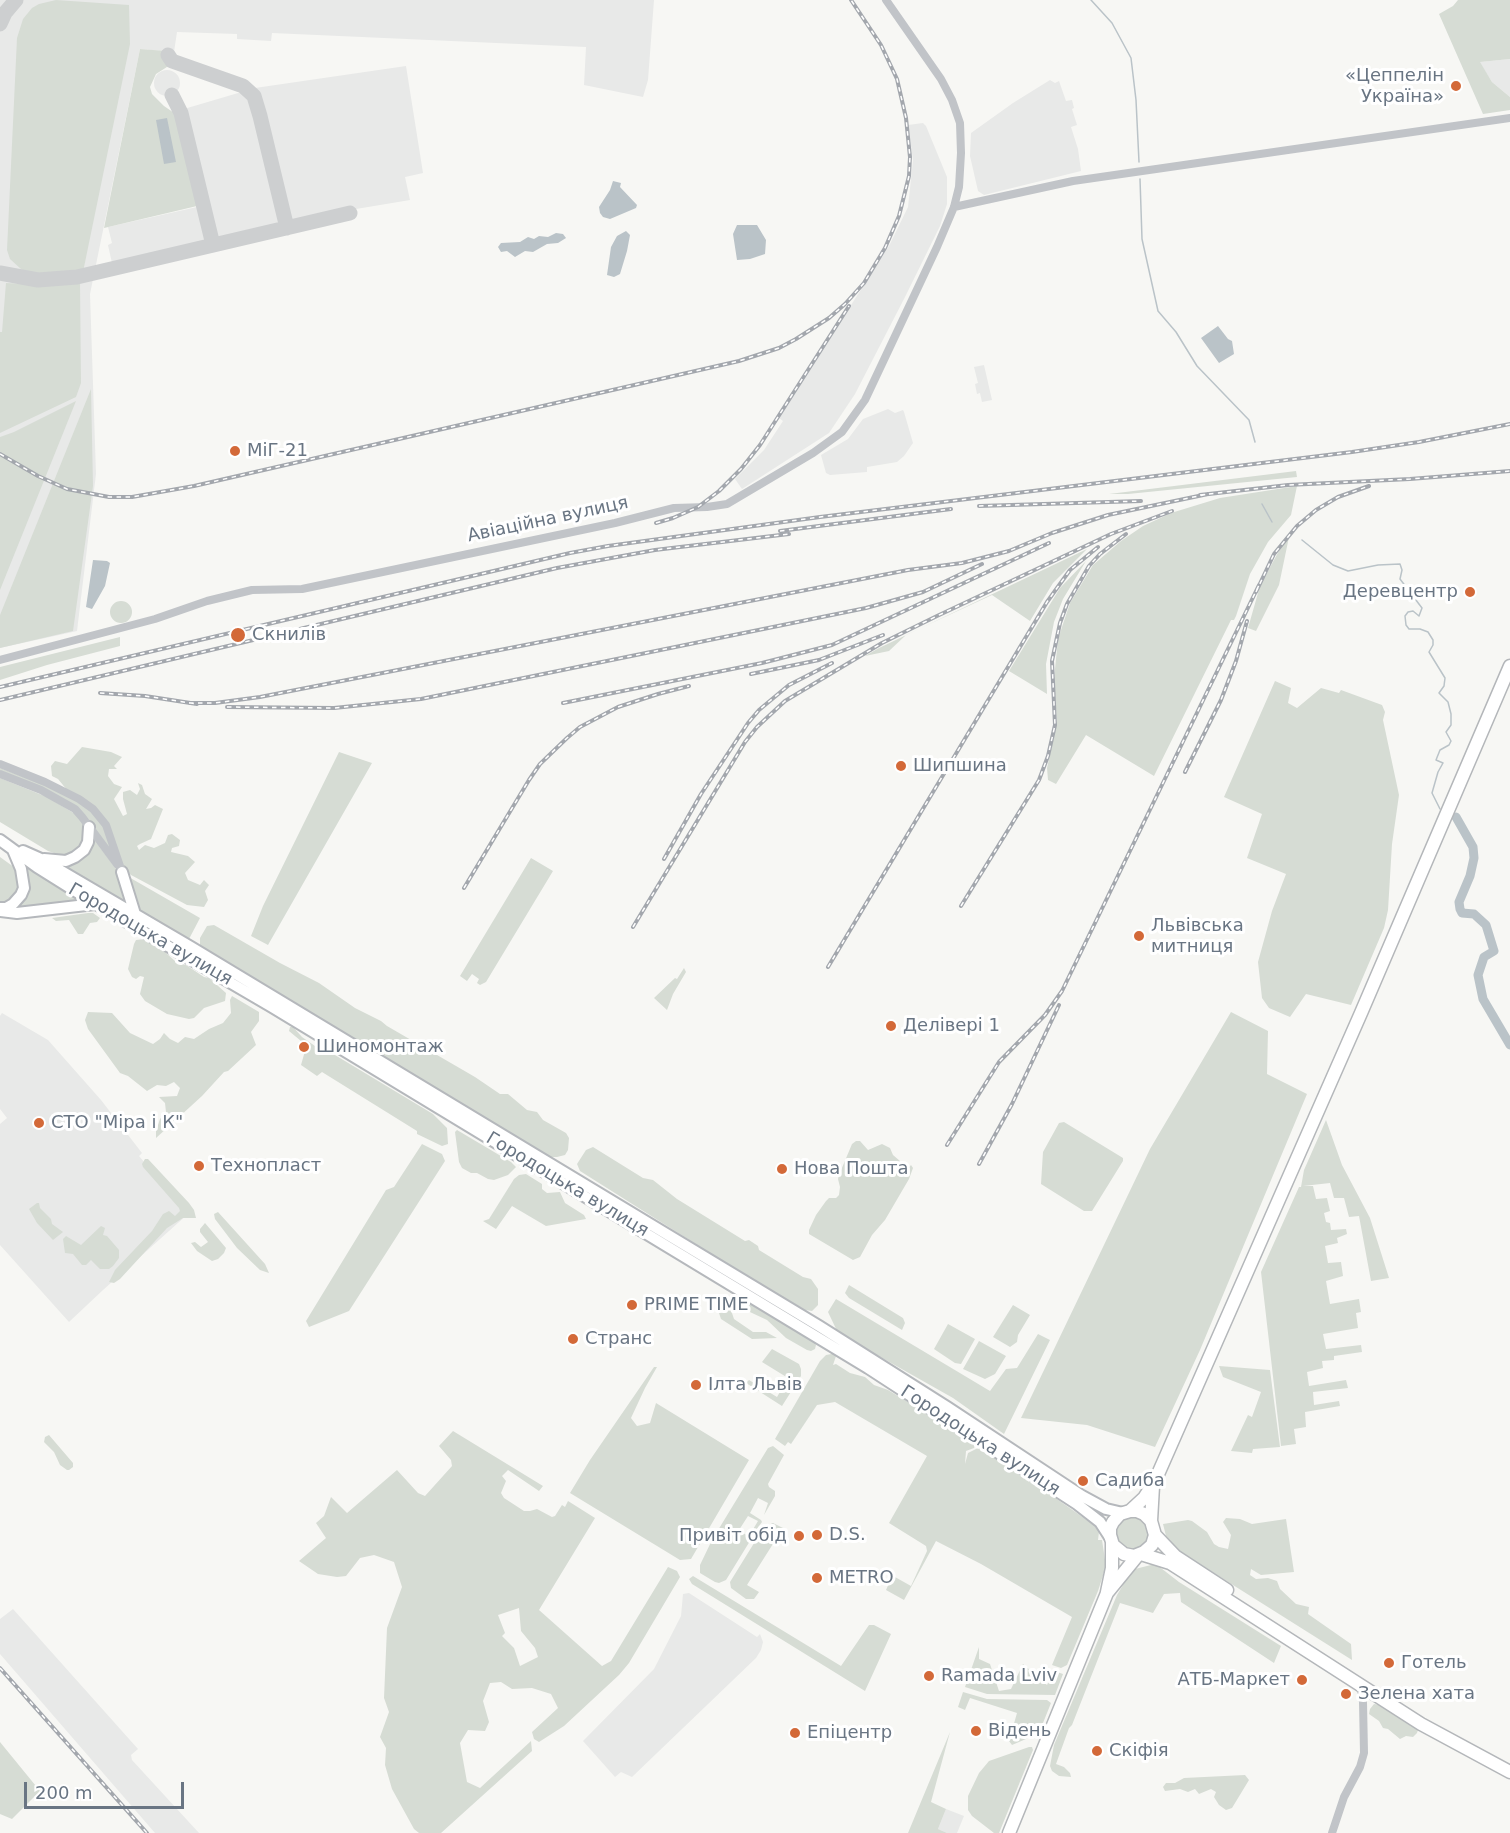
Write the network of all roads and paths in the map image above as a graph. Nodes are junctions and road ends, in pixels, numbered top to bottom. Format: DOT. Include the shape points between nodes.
graph roads {
  1 [pos="886,0"];
  2 [pos="1510,118"];
  3 [pos="954,207"];
  4 [pos="0,660"];
  5 [pos="1510,666"];
  6 [pos="0,764"];
  7 [pos="0,774"];
  8 [pos="89,827"];
  9 [pos="0,840"];
  10 [pos="11,847"];
  11 [pos="41,859"];
  12 [pos="122,872"];
  13 [pos="96,904"];
  14 [pos="0,909"];
  15 [pos="135,914"];
  16 [pos="1154,1484"];
  17 [pos="1127,1512"];
  18 [pos="1151,1521"];
  19 [pos="1155,1534"];
  20 [pos="1111,1540"];
  21 [pos="1140,1554"];
  22 [pos="1107,1593"];
  23 [pos="1359,1684"];
  24 [pos="1510,1764"];
  25 [pos="1510,1772"];
  26 [pos="1009,1833"];
  27 [pos="1332,1833"];
  1 -- 3 [label="street, Авіаційна вулиця" via="941,79 955,107 961,153"];
  2 -- 3 [label="street" via="1045,186"];
  3 -- 4 [label="street, Авіаційна вулиця" via="865,400 848,425 813,453 727,504 674,508 615,524 308,588 248,591"];
  5 -- 16 [label="highway"];
  6 -- 12 [label="street" via="45,782 93,810 106,825"];
  7 -- 8 [label="street" via="75,809"];
  8 -- 11 [label="main road" via="88,842 75,857 66,861"];
  8 -- 12 [label="street"];
  9 -- 10 [label="main road, Городоцька вулиця"];
  10 -- 11 [label="main road, Городоцька вулиця"];
  10 -- 13 [label="main road, Городоцька вулиця"];
  10 -- 14 [label="main road" via="24,888 21,896"];
  11 -- 15 [label="main road, Городоцька вулиця"];
  12 -- 15 [label="main road"];
  13 -- 14 [label="main road" via="17,913"];
  13 -- 20 [label="main road, Городоцька вулиця" via="850,1357 1077,1504 1100,1522"];
  15 -- 17 [label="main road, Городоцька вулиця" via="819,1326 1082,1496 1107,1509"];
  16 -- 17 [label="highway" via="1142,1501"];
  16 -- 18 [label="highway"];
  17 -- 18 [label="highway" via="1144,1514"];
  17 -- 20 [label="highway" via="1113,1522"];
  18 -- 19 [label="highway"];
  19 -- 21 [label="highway" via="1152,1545"];
  19 -- 24 [label="highway" via="1187,1564 1426,1718"];
  20 -- 21 [label="highway" via="1127,1555"];
  20 -- 22 [label="highway" via="1112,1568"];
  21 -- 22 [label="highway"];
  21 -- 23 [label="highway" via="1170,1563"];
  22 -- 26 [label="highway"];
  23 -- 25 [label="highway" via="1421,1724"];
  23 -- 27 [label="street" via="1364,1753"];
}
